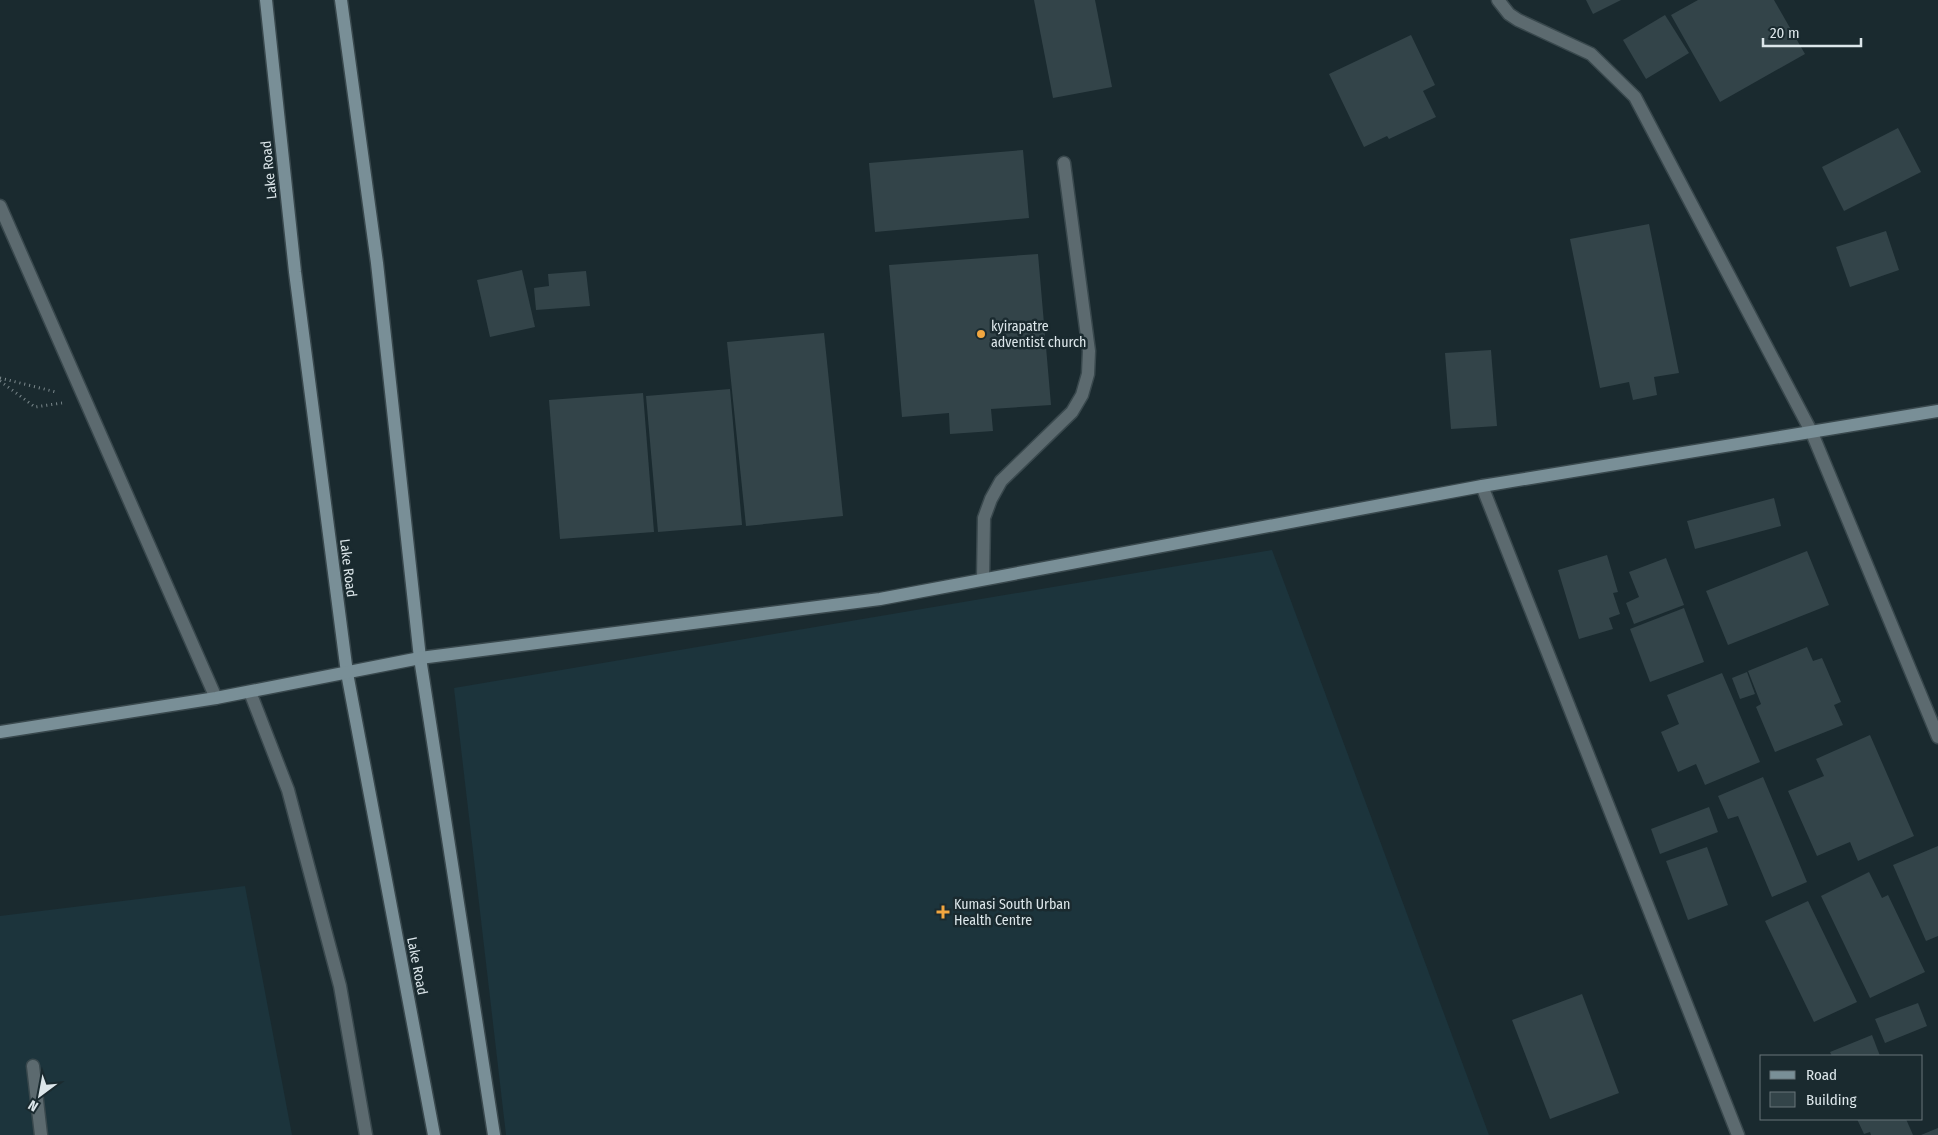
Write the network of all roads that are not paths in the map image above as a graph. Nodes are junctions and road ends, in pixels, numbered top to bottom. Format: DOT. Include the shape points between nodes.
graph roads {
  1 [pos="266,0"];
  2 [pos="342,0"];
  3 [pos="1498,0"];
  4 [pos="1064,163"];
  5 [pos="0,206"];
  6 [pos="1938,411"];
  7 [pos="1812,433"];
  8 [pos="1482,486"];
  9 [pos="983,579"];
  10 [pos="420,658"];
  11 [pos="346,673"];
  12 [pos="250,692"];
  13 [pos="216,698"];
  14 [pos="0,732"];
  15 [pos="1938,737"];
  16 [pos="33,1066"];
  17 [pos="41,1135"];
  18 [pos="366,1135"];
  19 [pos="434,1135"];
  20 [pos="494,1135"];
  21 [pos="1738,1135"];
  1 -- 11 [label="main road, Lake Road" via="295,272"];
  2 -- 10 [label="main road" via="377,264"];
  3 -- 7 [label="street" via="1518,20 1591,54 1635,97"];
  4 -- 9 [label="street" via="1090,351 1088,374 1082,396 1072,412 1001,482 991,499 984,518"];
  5 -- 13 [label="street"];
  6 -- 7 [label="main road"];
  7 -- 8 [label="main road"];
  7 -- 15 [label="street"];
  8 -- 9 [label="main road"];
  8 -- 21 [label="street"];
  9 -- 10 [label="main road" via="880,599"];
  10 -- 11 [label="main road"];
  10 -- 20 [label="main road"];
  11 -- 12 [label="main road"];
  11 -- 19 [label="main road, Lake Road"];
  12 -- 13 [label="main road"];
  12 -- 18 [label="street" via="288,790 340,986"];
  13 -- 14 [label="main road"];
  16 -- 17 [label="street"];
}
